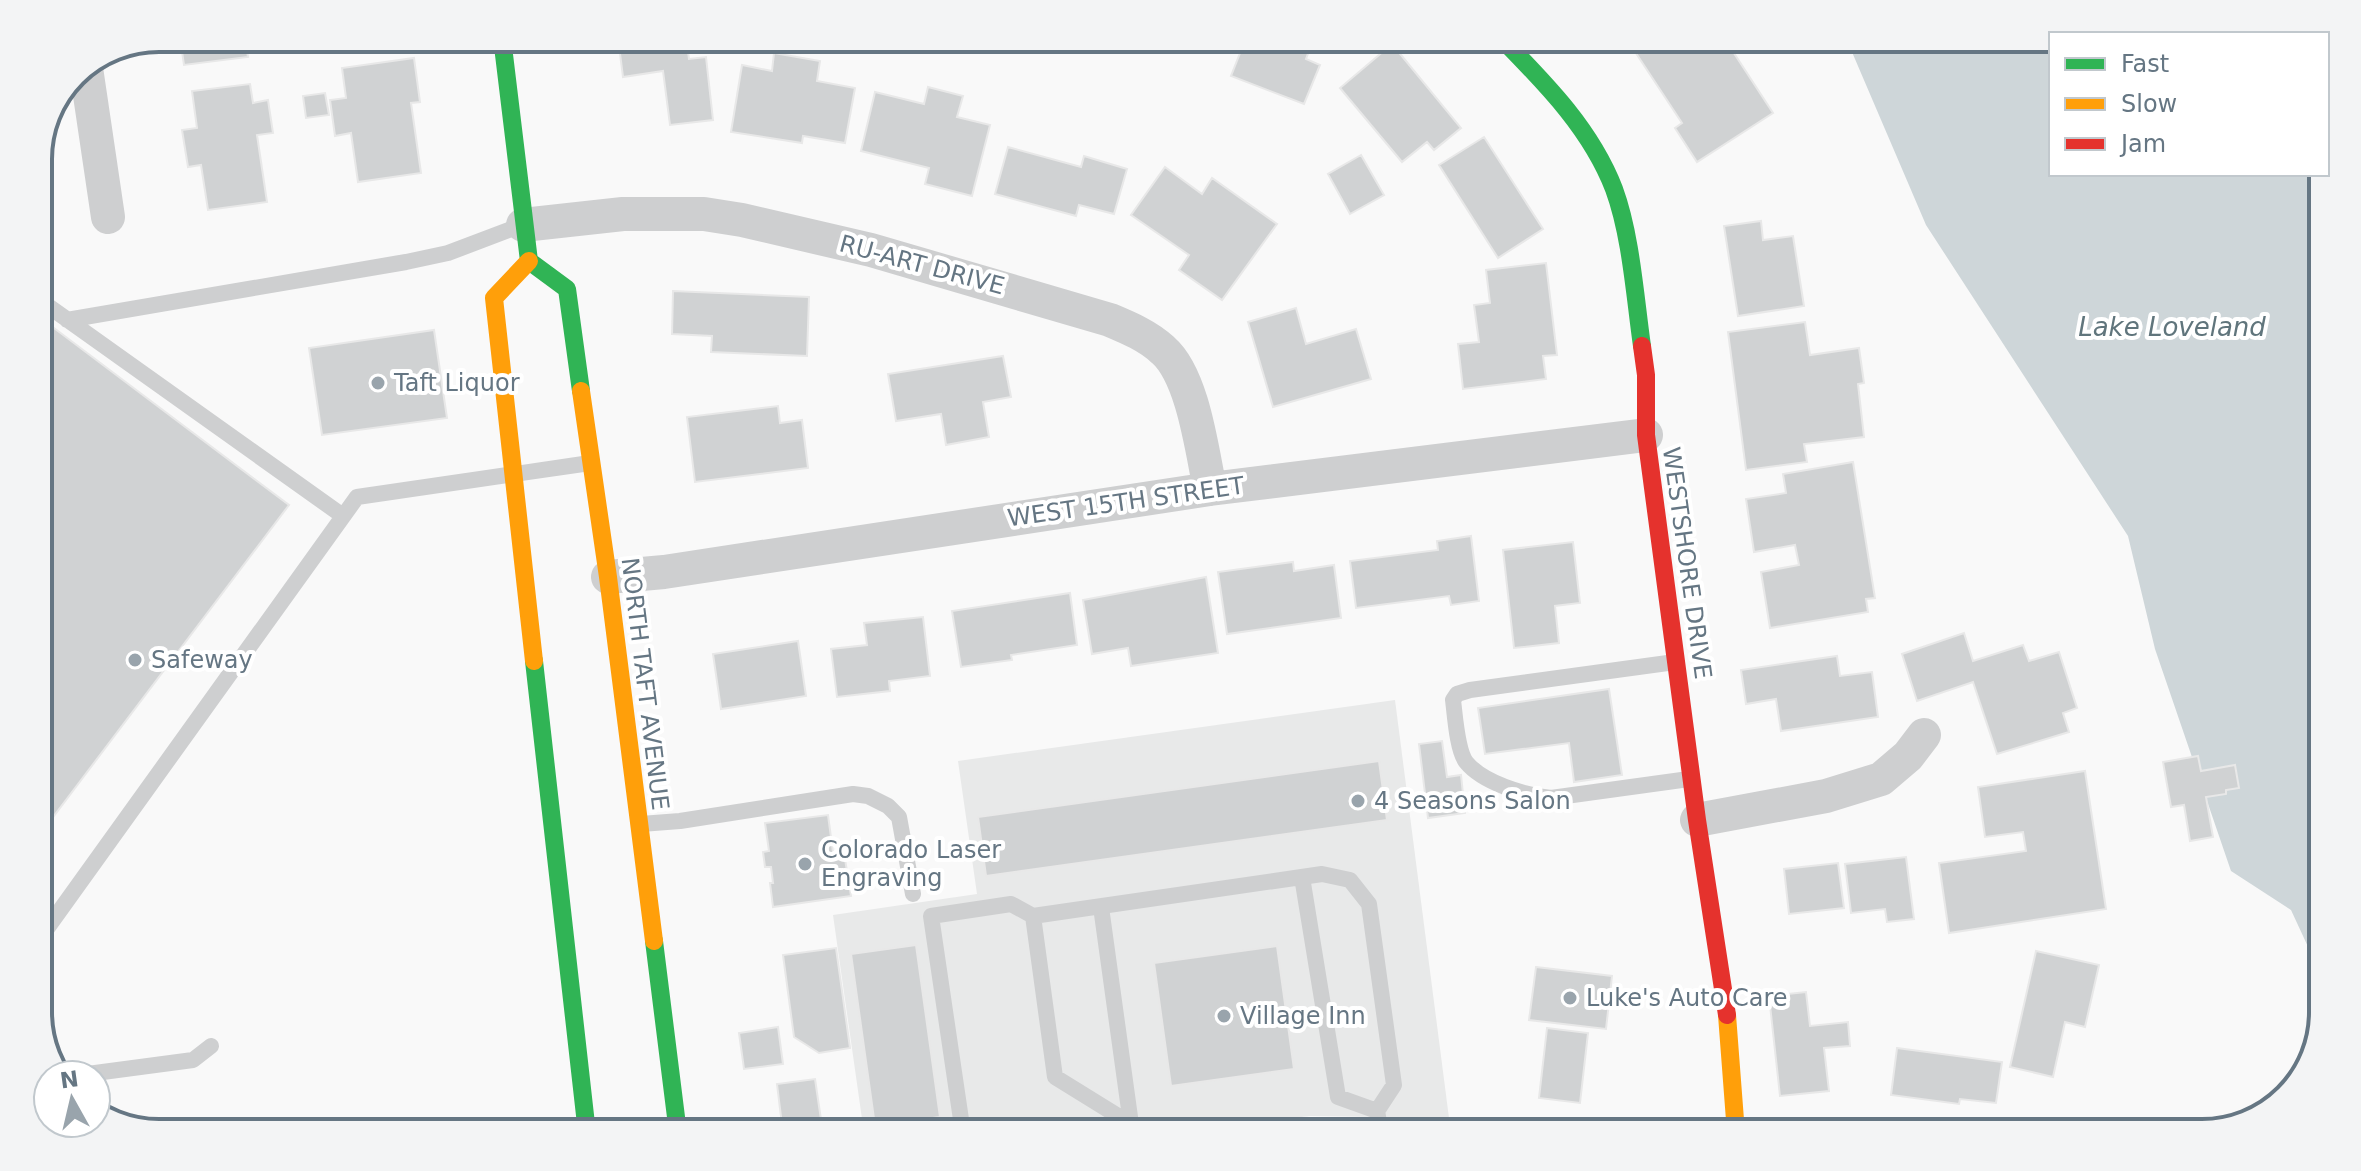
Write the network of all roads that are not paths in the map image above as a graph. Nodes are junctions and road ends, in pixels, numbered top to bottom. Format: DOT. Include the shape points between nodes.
graph roads {
  1 [pos="504,52"];
  2 [pos="1515,52"];
  3 [pos="88,79"];
  4 [pos="108,217"];
  5 [pos="523,225"];
  6 [pos="529,261"];
  7 [pos="52,309"];
  8 [pos="67,320"];
  9 [pos="1646,435"];
  10 [pos="592,463"];
  11 [pos="513,473"];
  12 [pos="1210,489"];
  13 [pos="343,516"];
  14 [pos="608,577"];
  15 [pos="1676,662"];
  16 [pos="1924,735"];
  17 [pos="1692,779"];
  18 [pos="1697,820"];
  19 [pos="639,824"];
  20 [pos="1302,877"];
  21 [pos="913,894"];
  22 [pos="1101,907"];
  23 [pos="1033,916"];
  24 [pos="52,921"];
  25 [pos="211,1046"];
  26 [pos="112,1071"];
  27 [pos="1377,1111"];
  28 [pos="585,1119"];
  29 [pos="676,1119"];
  30 [pos="961,1119"];
  31 [pos="1118,1119"];
  32 [pos="1131,1119"];
  33 [pos="1378,1119"];
  34 [pos="1735,1119"];
  1 -- 5 [label="main road"];
  2 -- 9 [label="main road, WESTSHORE DRIVE" via="1584,131 1614,189 1646,375"];
  3 -- 4 [label="street"];
  5 -- 6 [label="main road"];
  5 -- 8 [label="lane" via="448,253 406,262"];
  5 -- 12 [label="street, RU-ART DRIVE" via="623,214 704,214 742,220 871,250 1110,320 1143,334 1166,352 1182,378"];
  6 -- 10 [label="main road, NORTH TAFT AVENUE" via="567,289"];
  6 -- 11 [label="main road" via="494,298"];
  7 -- 8 [label="lane"];
  8 -- 13 [label="lane"];
  9 -- 12 [label="street, WEST 15TH STREET"];
  9 -- 15 [label="main road, WESTSHORE DRIVE"];
  10 -- 11 [label="lane"];
  10 -- 14 [label="main road, NORTH TAFT AVENUE"];
  11 -- 13 [label="lane" via="357,497"];
  11 -- 28 [label="main road"];
  12 -- 14 [label="street, WEST 15TH STREET"];
  13 -- 24 [label="lane"];
  14 -- 19 [label="main road, NORTH TAFT AVENUE"];
  15 -- 17 [label="main road, WESTSHORE DRIVE"];
  15 -- 17 [label="lane" via="1470,690 1453,700 1466,762 1489,779 1530,796 1551,798"];
  16 -- 18 [label="street" via="1881,779 1826,796"];
  17 -- 18 [label="main road, WESTSHORE DRIVE"];
  18 -- 34 [label="main road, WESTSHORE DRIVE" via="1727,1010"];
  19 -- 21 [label="lane" via="868,796 899,817"];
  19 -- 29 [label="main road, NORTH TAFT AVENUE"];
  20 -- 22 [label="lane"];
  20 -- 27 [label="lane" via="1338,1097"];
  20 -- 27 [label="lane" via="1322,874 1350,880 1369,904 1394,1085"];
  22 -- 23 [label="lane"];
  22 -- 32 [label="lane"];
  23 -- 30 [label="lane" via="1011,904 931,916"];
  23 -- 31 [label="lane" via="1055,1077"];
  25 -- 26 [label="lane" via="193,1060"];
  27 -- 33 [label="lane"];
}
